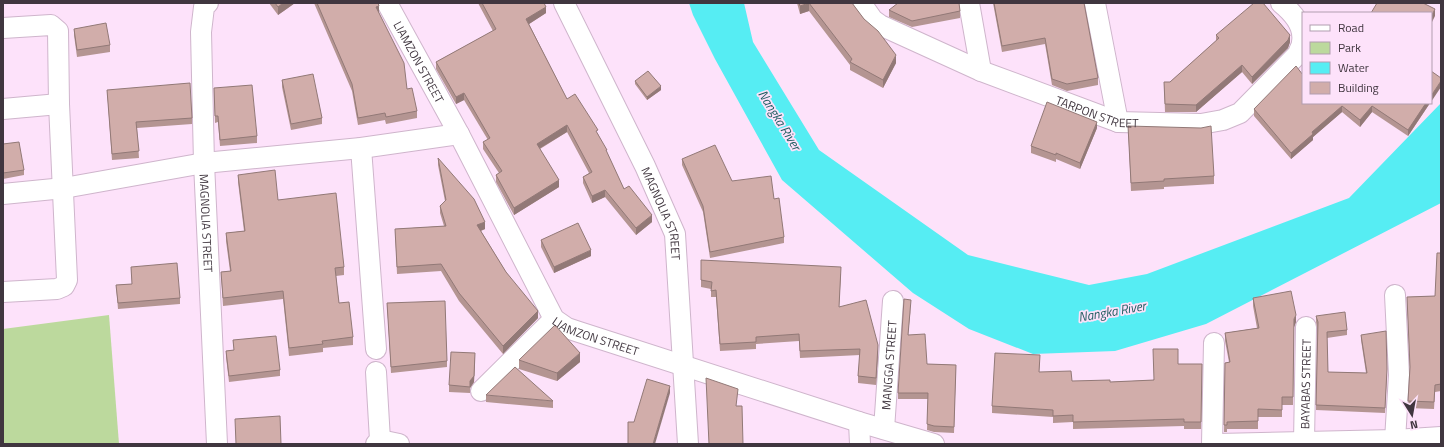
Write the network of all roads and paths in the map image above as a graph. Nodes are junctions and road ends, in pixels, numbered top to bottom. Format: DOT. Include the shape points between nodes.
graph roads {
  1 [pos="208,3"];
  2 [pos="387,3"];
  3 [pos="564,3"];
  4 [pos="861,3"];
  5 [pos="969,3"];
  6 [pos="1095,3"];
  7 [pos="1281,3"];
  8 [pos="1300,20"];
  9 [pos="3,28"];
  10 [pos="981,71"];
  11 [pos="59,104"];
  12 [pos="3,110"];
  13 [pos="1118,122"];
  14 [pos="459,134"];
  15 [pos="361,148"];
  16 [pos="204,163"];
  17 [pos="64,188"];
  18 [pos="3,194"];
  19 [pos="3,292"];
  20 [pos="1395,295"];
  21 [pos="893,301"];
  22 [pos="554,319"];
  23 [pos="1306,327"];
  24 [pos="1214,343"];
  25 [pos="376,349"];
  26 [pos="682,365"];
  27 [pos="376,372"];
  28 [pos="481,391"];
  29 [pos="859,422"];
  30 [pos="884,429"];
  31 [pos="1441,437"];
  32 [pos="1395,440"];
  33 [pos="385,443"];
  34 [pos="1298,443"];
  35 [pos="218,444"];
  36 [pos="688,444"];
  37 [pos="860,444"];
  38 [pos="934,444"];
  39 [pos="1212,444"];
  40 [pos="1218,444"];
  1 -- 16 [label="street, MAGNOLIA STREET" via="204,7 201,32"];
  2 -- 14 [label="street, LIAMZON STREET"];
  3 -- 26 [label="street, MAGNOLIA STREET" via="676,234"];
  4 -- 10 [label="street, TARPON STREET" via="873,20 880,25"];
  5 -- 10 [label="street"];
  6 -- 13 [label="street"];
  7 -- 8 [label="street"];
  8 -- 13 [label="street, TARPON STREET" via="1302,41 1298,54 1240,113 1223,120 1200,124"];
  9 -- 11 [label="street" via="44,24 51,25 58,31"];
  10 -- 13 [label="street, TARPON STREET"];
  11 -- 12 [label="street"];
  11 -- 17 [label="street"];
  14 -- 15 [label="street"];
  14 -- 22 [label="street, LIAMZON STREET"];
  15 -- 16 [label="street"];
  15 -- 25 [label="street"];
  16 -- 17 [label="street"];
  16 -- 35 [label="street, MAGNOLIA STREET"];
  17 -- 18 [label="street"];
  17 -- 19 [label="street" via="67,280 64,286 57,289"];
  20 -- 32 [label="street" via="1398,375"];
  21 -- 30 [label="street, MANGGA STREET"];
  22 -- 26 [label="street, LIAMZON STREET" via="567,328"];
  22 -- 28 [label="street"];
  23 -- 34 [label="street, BAYABAS STREET"];
  24 -- 39 [label="street"];
  26 -- 29 [label="street, LIAMZON STREET"];
  26 -- 36 [label="street, MAGNOLIA STREET"];
  27 -- 33 [label="street"];
  29 -- 30 [label="street, LIAMZON STREET"];
  29 -- 37 [label="street"];
  30 -- 38 [label="street, LIAMZON STREET"];
  31 -- 32 [label="street"];
  32 -- 34 [label="street"];
  34 -- 40 [label="street"];
}
